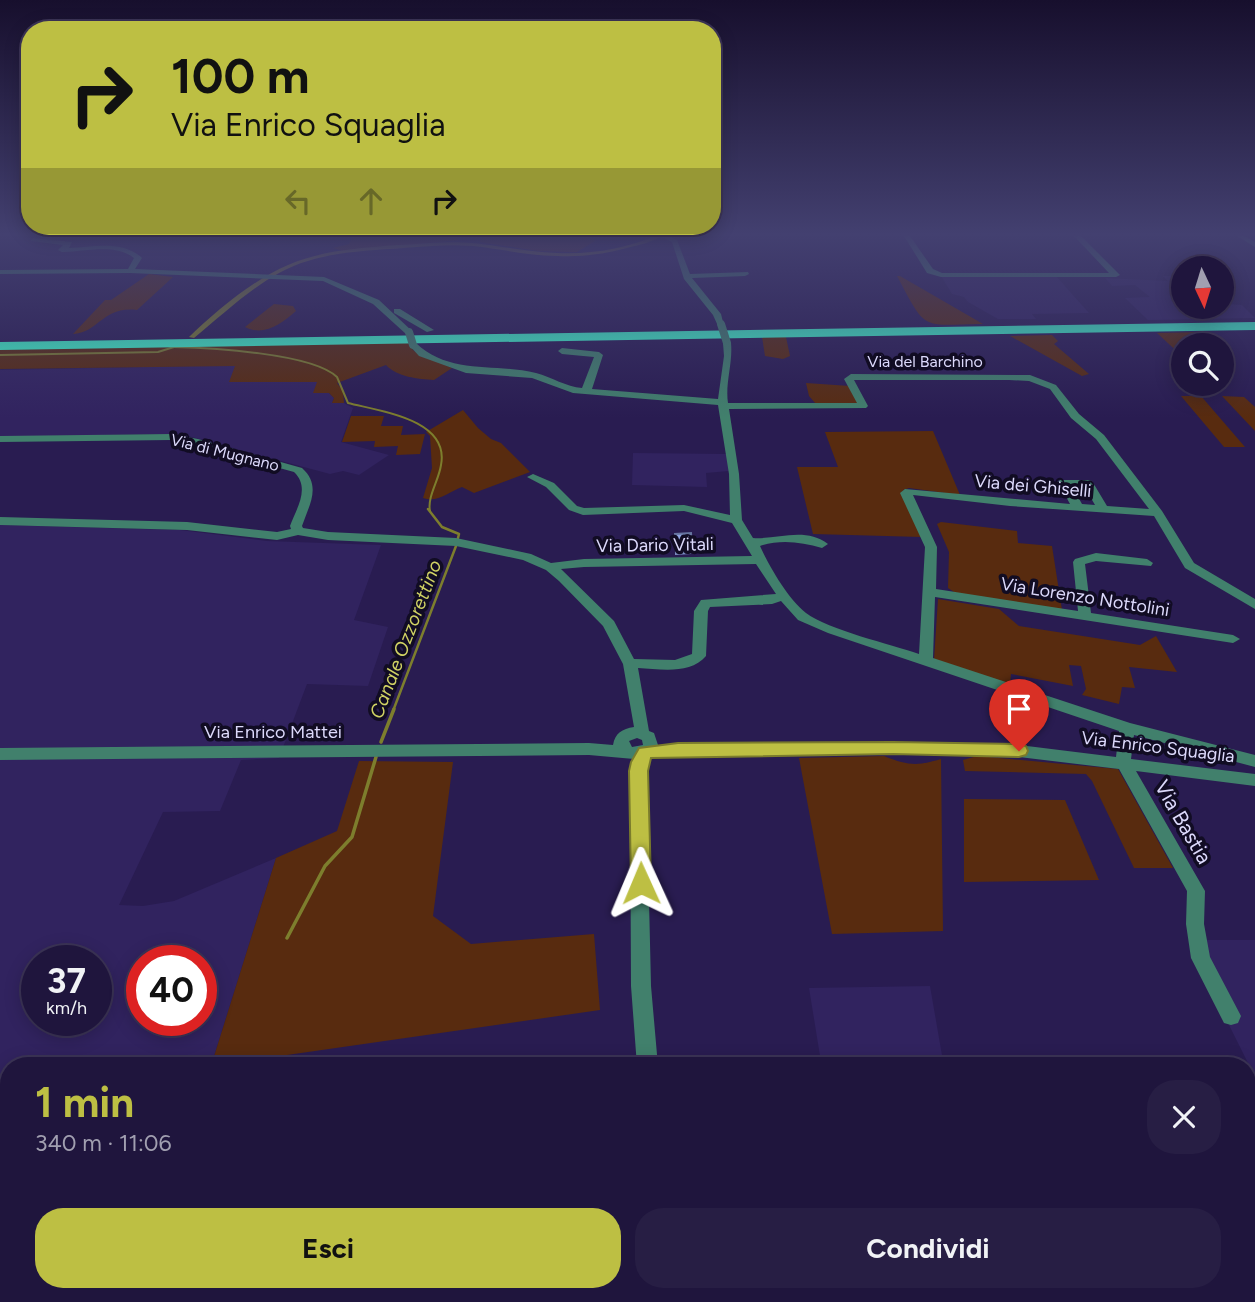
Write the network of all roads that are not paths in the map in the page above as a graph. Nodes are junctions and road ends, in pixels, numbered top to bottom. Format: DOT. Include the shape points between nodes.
graph roads {
  1 [pos="364,297"];
  2 [pos="702,297"];
  3 [pos="376,302"];
  4 [pos="1255,324"];
  5 [pos="430,330"];
  6 [pos="0,344"];
  7 [pos="562,351"];
  8 [pos="586,391"];
  9 [pos="723,404"];
  10 [pos="0,439"];
  11 [pos="533,477"];
  12 [pos="1078,508"];
  13 [pos="1104,510"];
  14 [pos="1158,513"];
  15 [pos="736,520"];
  16 [pos="0,521"];
  17 [pos="14,521"];
  18 [pos="298,531"];
  19 [pos="0,536"];
  20 [pos="753,544"];
  21 [pos="822,544"];
  22 [pos="760,559"];
  23 [pos="1147,563"];
  24 [pos="550,567"];
  25 [pos="930,592"];
  26 [pos="783,596"];
  27 [pos="1255,605"];
  28 [pos="1086,616"];
  29 [pos="1233,639"];
  30 [pos="926,662"];
  31 [pos="630,664"];
  32 [pos="1127,728"];
  33 [pos="636,747"];
  34 [pos="0,754"];
  35 [pos="1255,761"];
  36 [pos="1123,762"];
  37 [pos="1255,779"];
  38 [pos="1231,1016"];
  39 [pos="647,1057"];
  1 -- 3 [label="street"];
  2 -- 9 [label="street, bridge" via="721,324 727,343"];
  3 -- 5 [label="street"];
  3 -- 8 [label="street, bridge" via="409,332 422,354 466,370 533,374"];
  4 -- 6 [label="highway"];
  7 -- 8 [label="street" via="599,355"];
  8 -- 9 [label="street"];
  9 -- 14 [label="street, Via del Barchino" via="863,406 851,377 1030,377 1054,387 1075,416 1100,437"];
  9 -- 15 [label="street"];
  10 -- 18 [label="street, Via di Mugnano" via="171,437 298,470 310,484"];
  11 -- 15 [label="street" via="583,512 684,508"];
  12 -- 13 [label="street, Via dei Ghiselli"];
  12 -- 13 [label="street" via="1064,482 1088,483"];
  12 -- 25 [label="street, Via dei Ghiselli" via="906,493 931,547"];
  13 -- 14 [label="street, Via dei Ghiselli"];
  14 -- 27 [label="street" via="1189,565"];
  15 -- 20 [label="street"];
  16 -- 17 [label="street"];
  17 -- 18 [label="street" via="187,526 277,536"];
  17 -- 19 [label="street"];
  18 -- 24 [label="street" via="476,544"];
  20 -- 21 [label="street" via="764,539"];
  20 -- 22 [label="street"];
  22 -- 24 [label="street, Via Dario Vitali"];
  22 -- 26 [label="street"];
  23 -- 28 [label="street" via="1096,557 1079,562"];
  24 -- 31 [label="street" via="609,624"];
  25 -- 28 [label="street, Via Lorenzo Nottolini"];
  25 -- 30 [label="street"];
  26 -- 30 [label="street" via="803,617"];
  26 -- 31 [label="street" via="706,603 701,611 699,656 693,661"];
  28 -- 29 [label="street, Via Lorenzo Nottolini"];
  30 -- 32 [label="street"];
  31 -- 33 [label="street"];
  32 -- 35 [label="street"];
  32 -- 36 [label="street"];
  33 -- 34 [label="street, Via Enrico Mattei"];
  33 -- 36 [label="street, Via Enrico Squaglia" via="976,748"];
  33 -- 39 [label="street" via="641,986"];
  36 -- 37 [label="street, Via Enrico Squaglia"];
  36 -- 38 [label="street, Via Bastia" via="1196,891 1201,958"];
}
